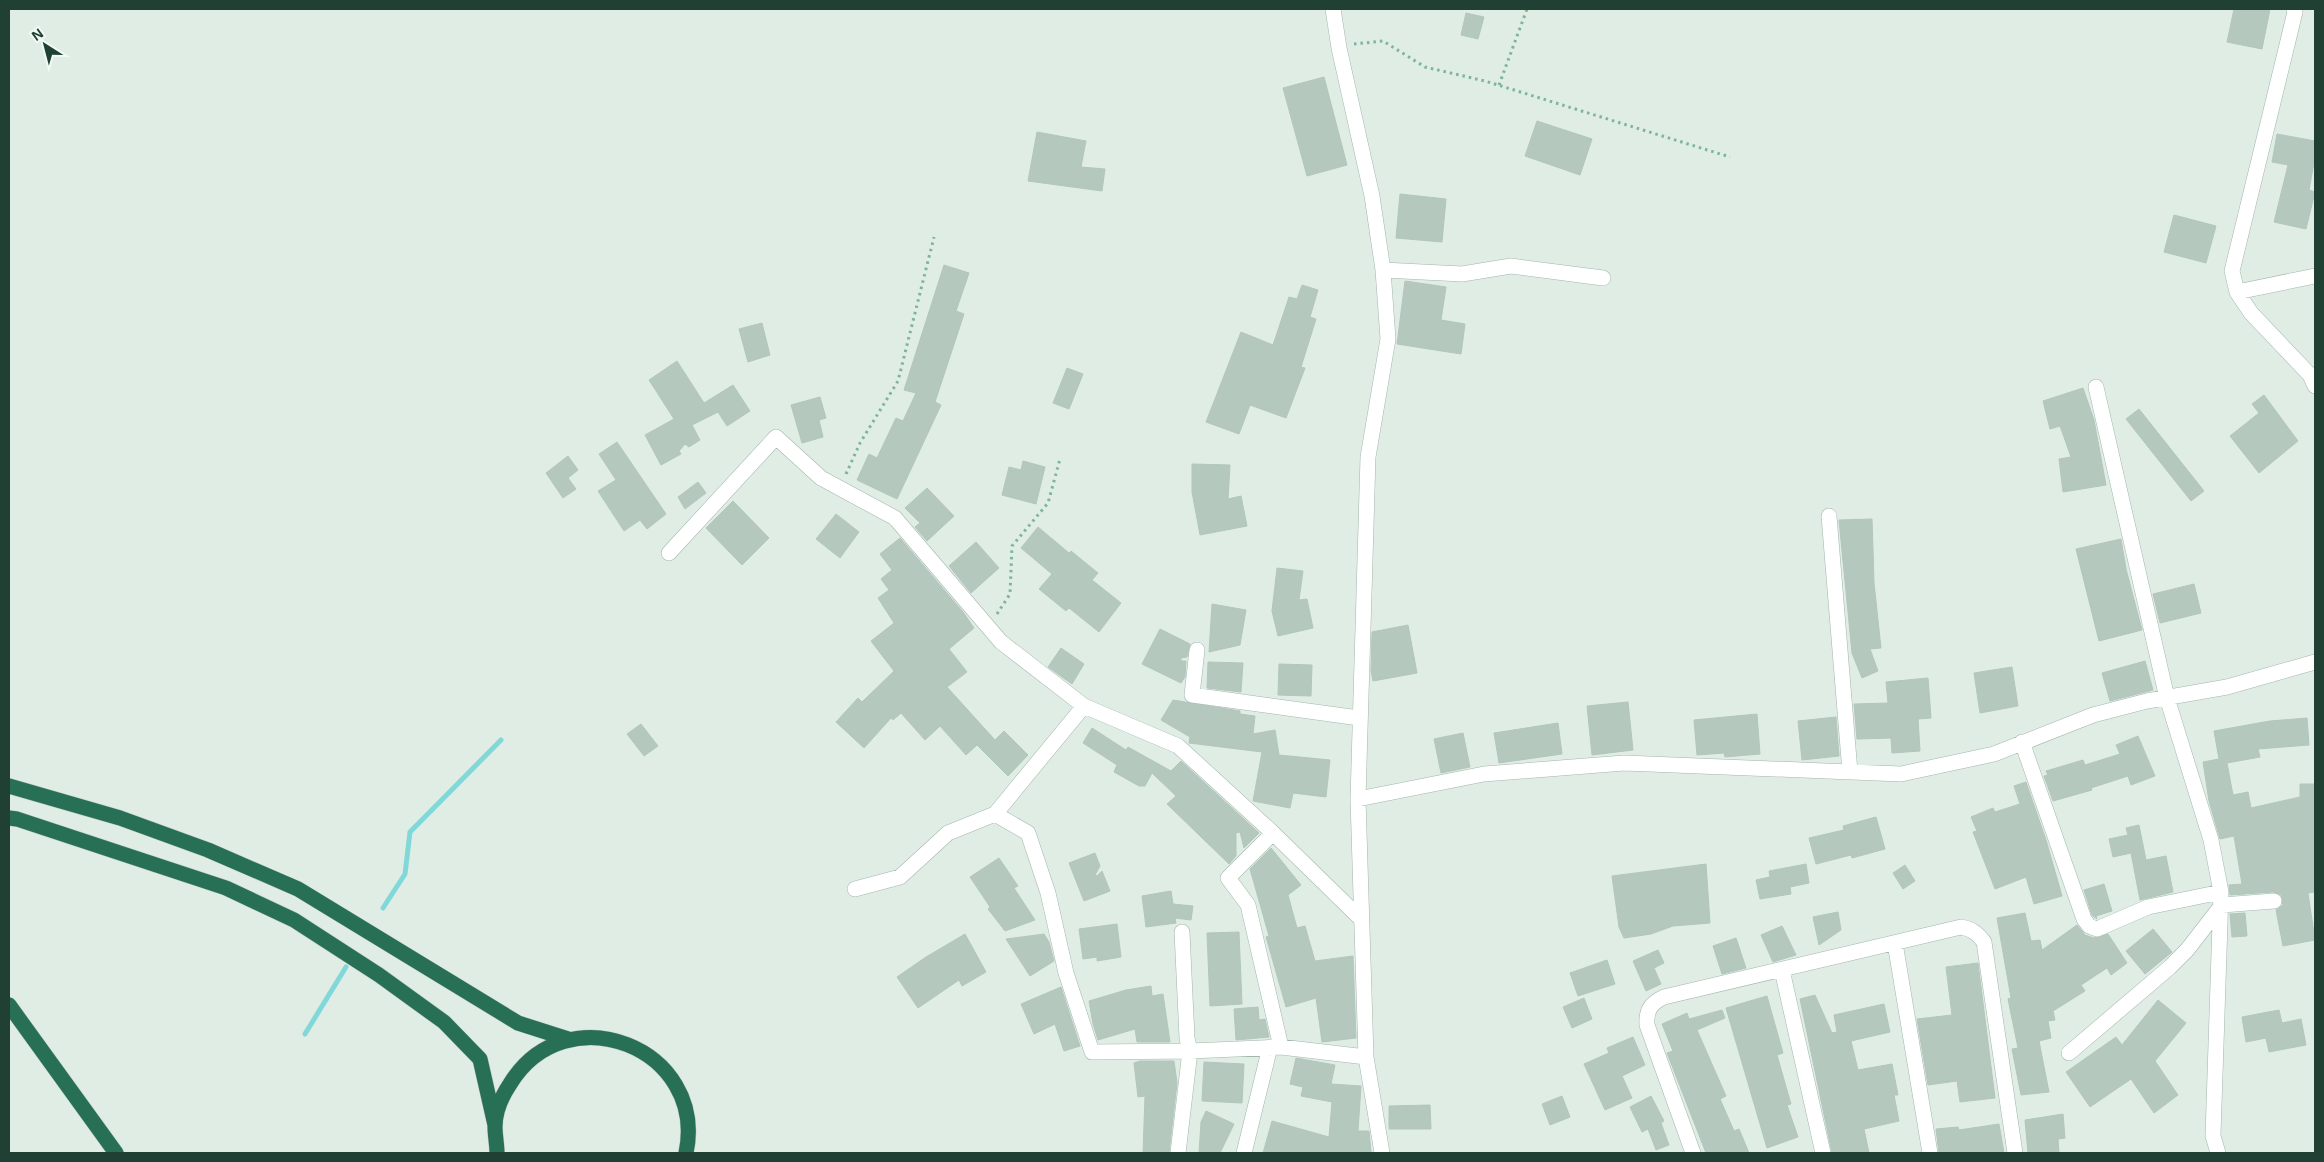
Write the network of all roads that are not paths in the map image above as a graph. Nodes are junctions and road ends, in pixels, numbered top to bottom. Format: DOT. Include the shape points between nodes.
graph roads {
  1 [pos="1333,9"];
  2 [pos="2294,9"];
  3 [pos="1383,270"];
  4 [pos="2315,276"];
  5 [pos="1603,278"];
  6 [pos="2237,292"];
  7 [pos="2315,386"];
  8 [pos="2096,387"];
  9 [pos="1829,516"];
  10 [pos="669,552"];
  11 [pos="1197,650"];
  12 [pos="2315,662"];
  13 [pos="2166,698"];
  14 [pos="1084,706"];
  15 [pos="1360,718"];
  16 [pos="2022,742"];
  17 [pos="1850,772"];
  18 [pos="9,786"];
  19 [pos="1358,799"];
  20 [pos="995,814"];
  21 [pos="9,818"];
  22 [pos="1273,833"];
  23 [pos="854,888"];
  24 [pos="2222,899"];
  25 [pos="2274,901"];
  26 [pos="1361,919"];
  27 [pos="1182,932"];
  28 [pos="1895,943"];
  29 [pos="1782,970"];
  30 [pos="9,1005"];
  31 [pos="568,1039"];
  32 [pos="1276,1047"];
  33 [pos="1190,1051"];
  34 [pos="2069,1053"];
  35 [pos="1366,1057"];
  36 [pos="495,1125"];
  37 [pos="687,1151"];
  38 [pos="116,1153"];
  39 [pos="497,1153"];
  40 [pos="1178,1153"];
  41 [pos="1244,1153"];
  42 [pos="1382,1153"];
  43 [pos="1693,1153"];
  44 [pos="1823,1153"];
  45 [pos="1930,1153"];
  46 [pos="2015,1153"];
  47 [pos="2218,1153"];
  1 -- 3 [label="street" via="1372,196"];
  2 -- 6 [label="street" via="2232,271"];
  3 -- 5 [label="street" via="1462,274 1510,266"];
  3 -- 15 [label="street" via="1388,339 1368,457"];
  4 -- 6 [label="street"];
  6 -- 7 [label="street" via="2310,375"];
  8 -- 13 [label="street"];
  9 -- 17 [label="street"];
  10 -- 14 [label="street" via="776,437 821,478 895,518 1001,642"];
  11 -- 15 [label="street" via="1192,695"];
  12 -- 13 [label="street" via="2227,687"];
  13 -- 16 [label="street" via="2093,715"];
  13 -- 24 [label="street" via="2211,840"];
  14 -- 20 [label="street"];
  14 -- 22 [label="street" via="1178,746"];
  15 -- 19 [label="street"];
  16 -- 17 [label="street" via="1994,754 1901,774"];
  16 -- 24 [label="street" via="2084,920 2089,926 2097,929 2148,907"];
  17 -- 19 [label="street" via="1624,763 1484,774"];
  18 -- 31 [label="highway" via="120,818 208,850 298,889 518,1023"];
  19 -- 26 [label="street"];
  20 -- 23 [label="street" via="948,832 900,877"];
  20 -- 33 [label="street" via="1028,833 1048,893 1066,973 1092,1052"];
  21 -- 36 [label="highway" via="226,888 294,920 379,974 444,1022 480,1059"];
  22 -- 26 [label="street"];
  22 -- 32 [label="street" via="1228,878 1248,905"];
  24 -- 25 [label="street"];
  24 -- 34 [label="street" via="2187,950"];
  24 -- 47 [label="street" via="2213,1136"];
  26 -- 35 [label="street"];
  27 -- 33 [label="street"];
  28 -- 29 [label="street"];
  28 -- 45 [label="street"];
  28 -- 46 [label="street" via="1961,927 1978,934 1984,942"];
  29 -- 43 [label="street" via="1664,997 1653,1002 1646,1014 1647,1025"];
  29 -- 44 [label="street"];
  30 -- 38 [label="highway"];
  31 -- 36 [label="highway" via="540,1051 518,1071 502,1096"];
  31 -- 37 [label="highway" via="607,1037 635,1046 660,1064 678,1088 687,1117"];
  32 -- 33 [label="street"];
  32 -- 35 [label="street"];
  32 -- 41 [label="street"];
  33 -- 40 [label="street"];
  35 -- 42 [label="street"];
  36 -- 39 [label="highway"];
}
